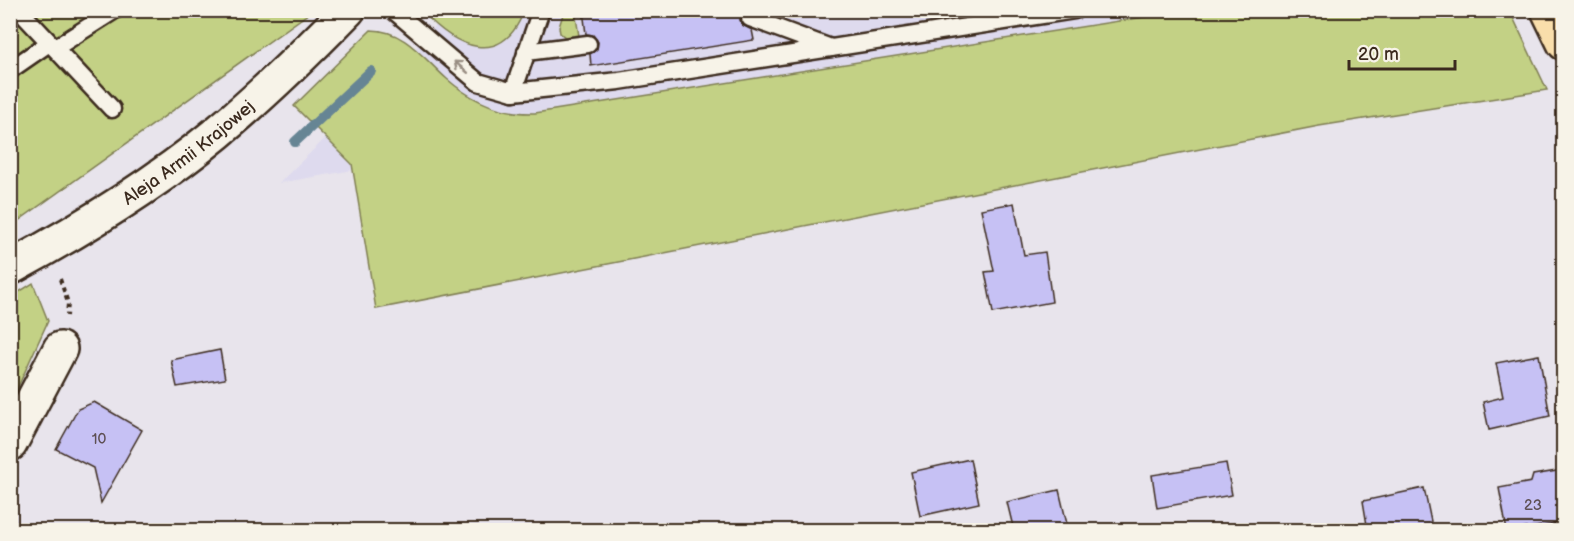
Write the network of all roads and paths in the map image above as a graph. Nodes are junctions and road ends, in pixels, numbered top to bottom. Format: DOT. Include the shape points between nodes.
graph roads {
  1 [pos="19,10"];
  2 [pos="115,10"];
  3 [pos="348,10"];
  4 [pos="393,10"];
  5 [pos="541,10"];
  6 [pos="1075,10"];
  7 [pos="1548,10"];
  8 [pos="750,18"];
  9 [pos="1563,44"];
  10 [pos="588,45"];
  11 [pos="52,46"];
  12 [pos="832,48"];
  13 [pos="526,52"];
  14 [pos="10,70"];
  15 [pos="513,92"];
  16 [pos="112,109"];
  17 [pos="49,247"];
  18 [pos="10,268"];
  19 [pos="60,349"];
  20 [pos="10,444"];
  1 -- 11 [label="lane"];
  2 -- 11 [label="lane"];
  3 -- 17 [label="main road, Aleja Armii Krajowej" via="280,78 216,134"];
  15 -- 4 [label="lane, one-way" via="478,82"];
  5 -- 13 [label="lane"];
  6 -- 12 [label="lane"];
  7 -- 9 [label="main road"];
  8 -- 12 [label="lane"];
  10 -- 13 [label="lane"];
  11 -- 14 [label="lane"];
  11 -- 16 [label="lane"];
  12 -- 15 [label="lane" via="619,81"];
  13 -- 15 [label="lane"];
  17 -- 18 [label="main road, Aleja Armii Krajowej"];
  17 -- 19 [label="path" via="68,303"];
  19 -- 20 [label="main road"];
}
